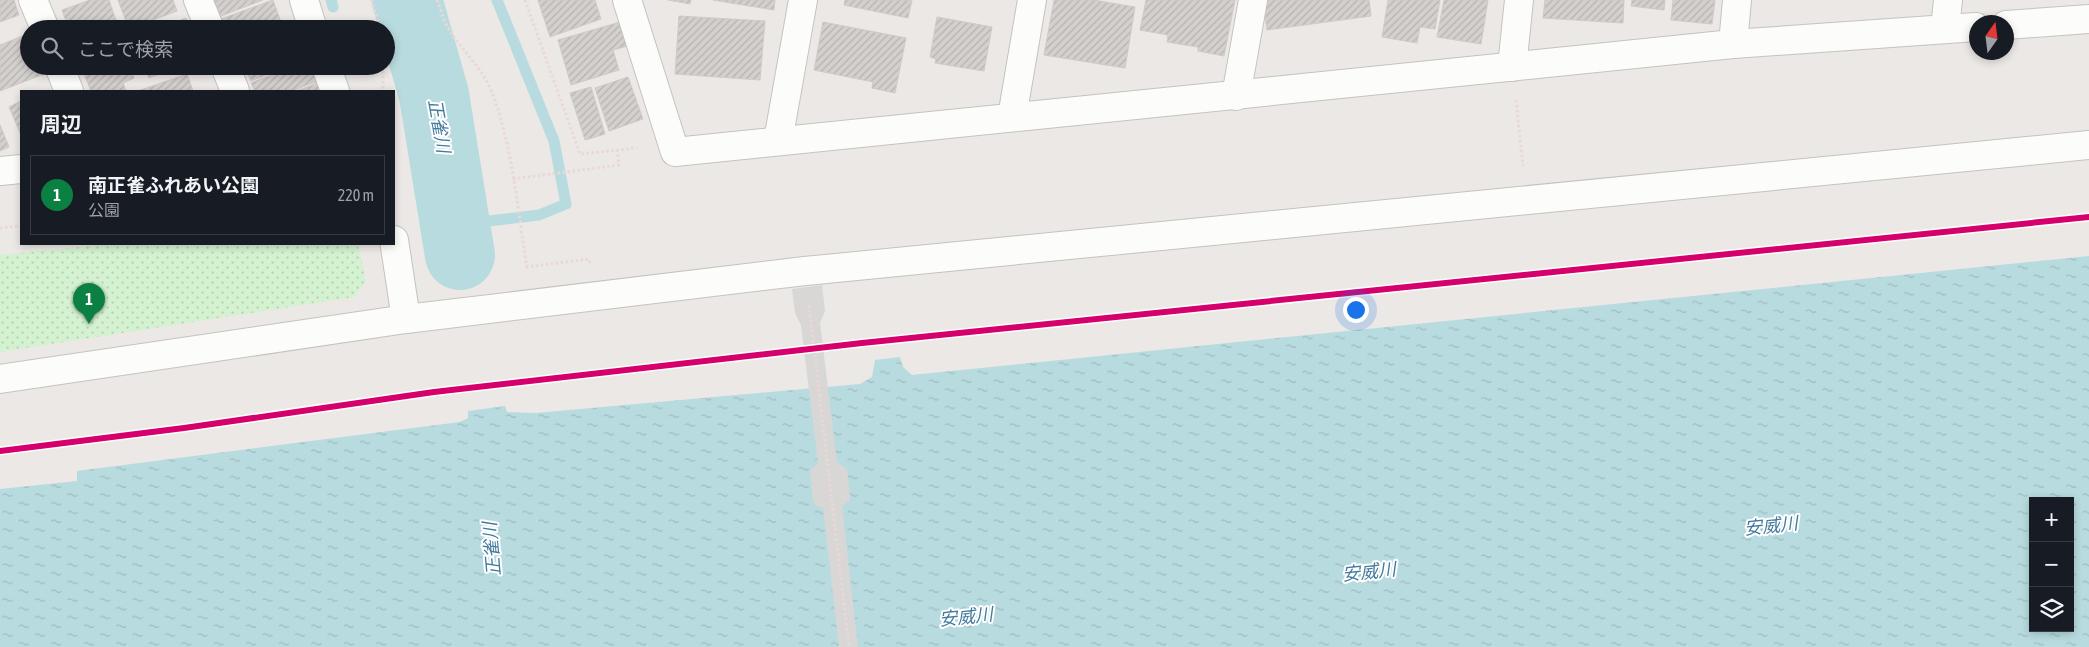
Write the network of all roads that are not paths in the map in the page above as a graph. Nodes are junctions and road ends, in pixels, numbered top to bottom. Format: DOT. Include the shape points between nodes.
graph roads {
  1 [pos="33,0"];
  2 [pos="198,0"];
  3 [pos="304,0"];
  4 [pos="627,0"];
  5 [pos="803,0"];
  6 [pos="1032,0"];
  7 [pos="1253,0"];
  8 [pos="1519,0"];
  9 [pos="1737,0"];
  10 [pos="1948,0"];
  11 [pos="2089,19"];
  12 [pos="41,20"];
  13 [pos="206,20"];
  14 [pos="310,20"];
  15 [pos="2014,24"];
  16 [pos="1969,27"];
  17 [pos="1945,29"];
  18 [pos="1732,44"];
  19 [pos="1512,67"];
  20 [pos="63,75"];
  21 [pos="229,75"];
  22 [pos="329,75"];
  23 [pos="69,90"];
  24 [pos="235,90"];
  25 [pos="335,90"];
  26 [pos="1236,96"];
  27 [pos="1012,117"];
  28 [pos="778,141"];
  29 [pos="2089,145"];
  30 [pos="20,169"];
  31 [pos="0,171"];
  32 [pos="395,245"];
  33 [pos="406,319"];
  34 [pos="0,379"];
  1 -- 12 [label="street"];
  2 -- 13 [label="street"];
  3 -- 14 [label="street"];
  4 -- 28 [label="street" via="675,152"];
  5 -- 28 [label="street"];
  6 -- 27 [label="street"];
  7 -- 26 [label="street"];
  8 -- 19 [label="street"];
  9 -- 18 [label="street"];
  10 -- 17 [label="street"];
  11 -- 15 [label="street"];
  16 -- 17 [label="street"];
  17 -- 18 [label="street"];
  18 -- 19 [label="street"];
  19 -- 26 [label="street"];
  20 -- 23 [label="street"];
  21 -- 24 [label="street"];
  22 -- 25 [label="street"];
  26 -- 27 [label="street"];
  27 -- 28 [label="street"];
  29 -- 33 [label="street" via="805,271"];
  30 -- 31 [label="street"];
  32 -- 33 [label="street"];
  33 -- 34 [label="street"];
}
